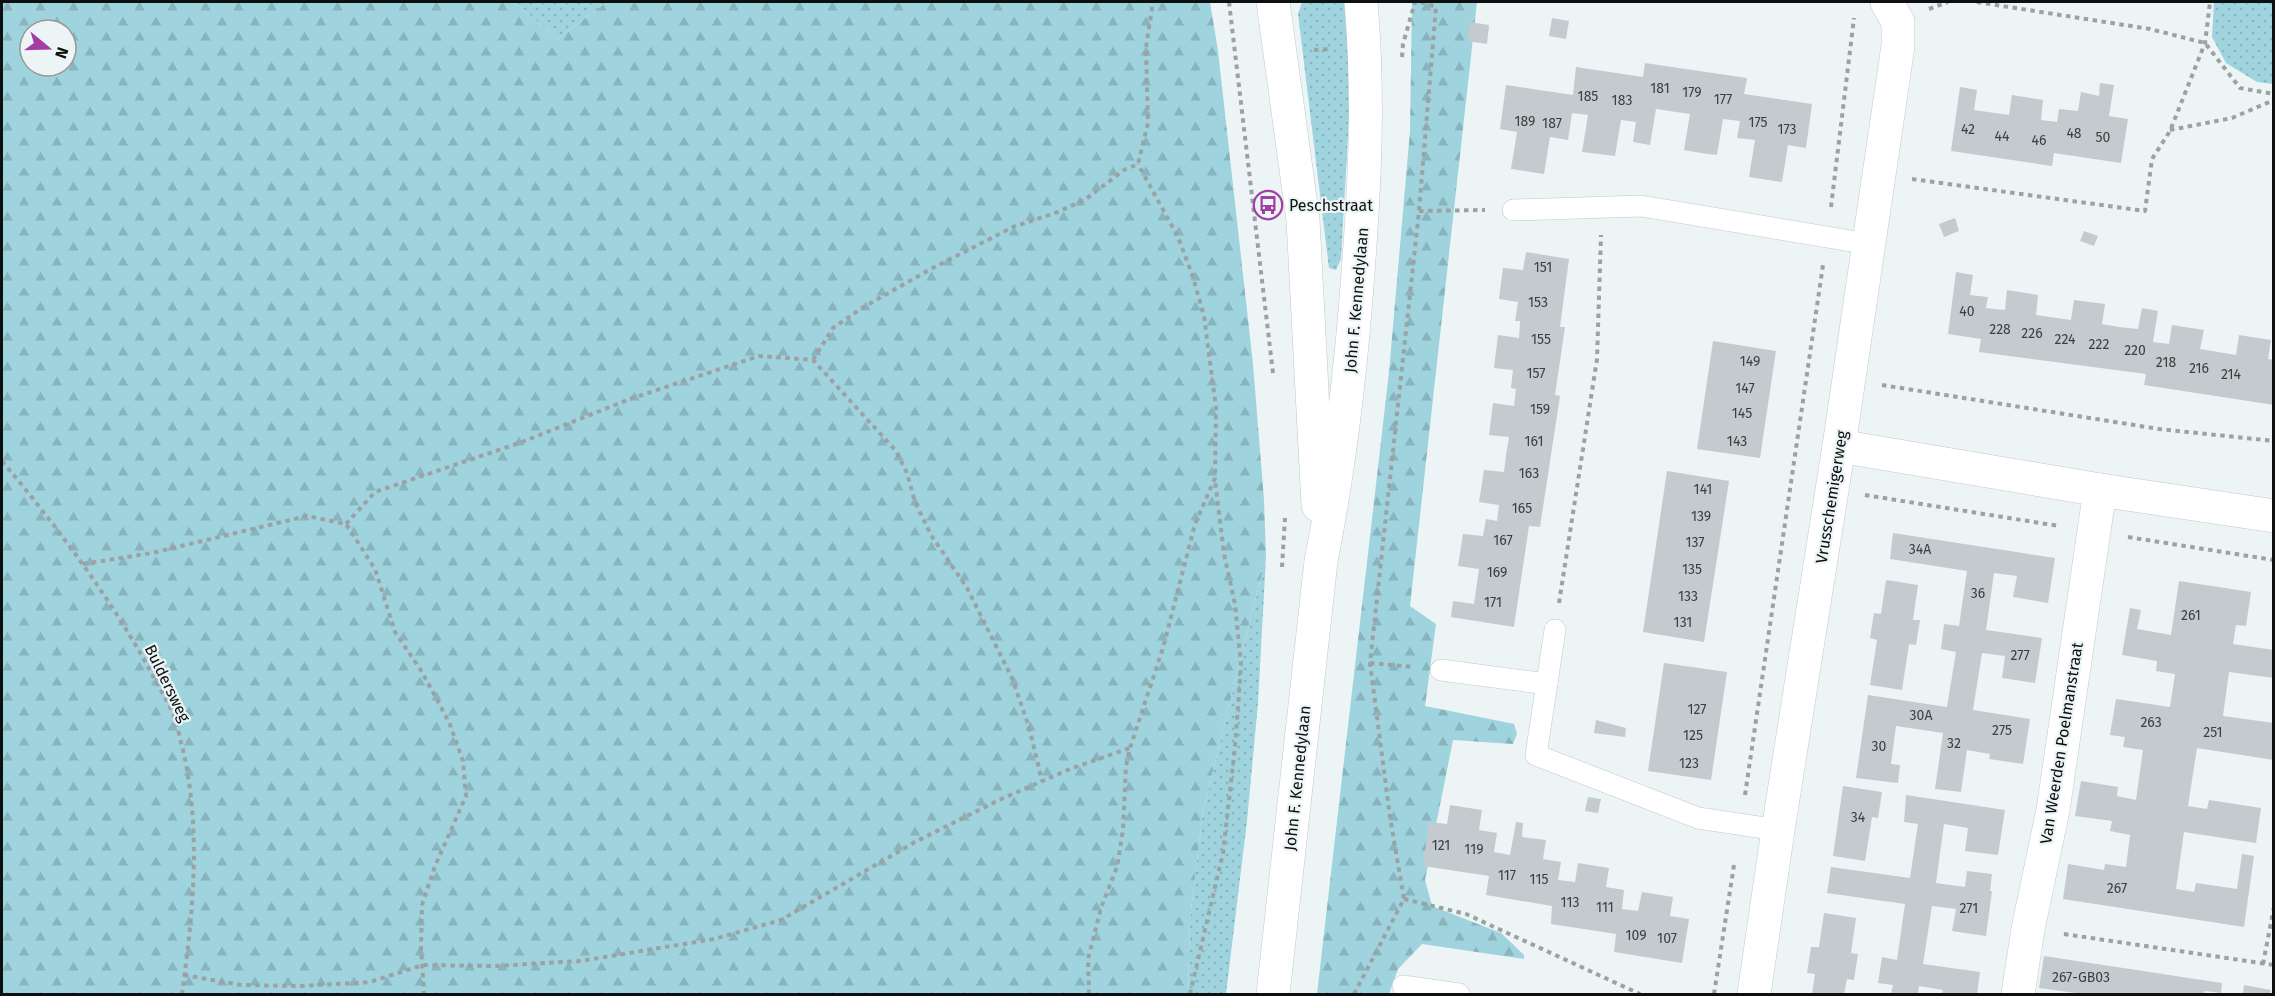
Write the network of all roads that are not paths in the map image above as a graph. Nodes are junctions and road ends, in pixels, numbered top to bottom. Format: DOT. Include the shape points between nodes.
graph roads {
  1 [pos="1273,2"];
  2 [pos="1361,2"];
  3 [pos="1887,2"];
  4 [pos="1513,210"];
  5 [pos="1869,244"];
  6 [pos="1839,446"];
  7 [pos="2100,490"];
  8 [pos="2274,516"];
  9 [pos="1321,561"];
  10 [pos="1555,630"];
  11 [pos="1441,670"];
  12 [pos="1547,684"];
  13 [pos="1778,830"];
  14 [pos="1403,986"];
  15 [pos="1273,994"];
  16 [pos="1459,994"];
  17 [pos="1755,994"];
  18 [pos="2018,994"];
  1 -- 9 [label="street, John F. Kennedylaan" via="1303,220"];
  2 -- 9 [label="street, John F. Kennedylaan" via="1367,119 1365,190 1351,366 1334,500"];
  3 -- 5 [label="street, Vrusschemigerweg" via="1898,22 1899,46"];
  4 -- 5 [label="lane" via="1641,207"];
  5 -- 6 [label="street, Vrusschemigerweg"];
  6 -- 7 [label="street"];
  6 -- 13 [label="street, Vrusschemigerweg"];
  7 -- 8 [label="street"];
  7 -- 18 [label="street, Van Weerden Poelmanstraat" via="2053,810"];
  9 -- 15 [label="street, John F. Kennedylaan"];
  10 -- 12 [label="lane"];
  11 -- 12 [label="lane"];
  12 -- 13 [label="lane" via="1536,755 1698,818"];
  13 -- 17 [label="street, Vrusschemigerweg"];
  14 -- 16 [label="lane"];
}
